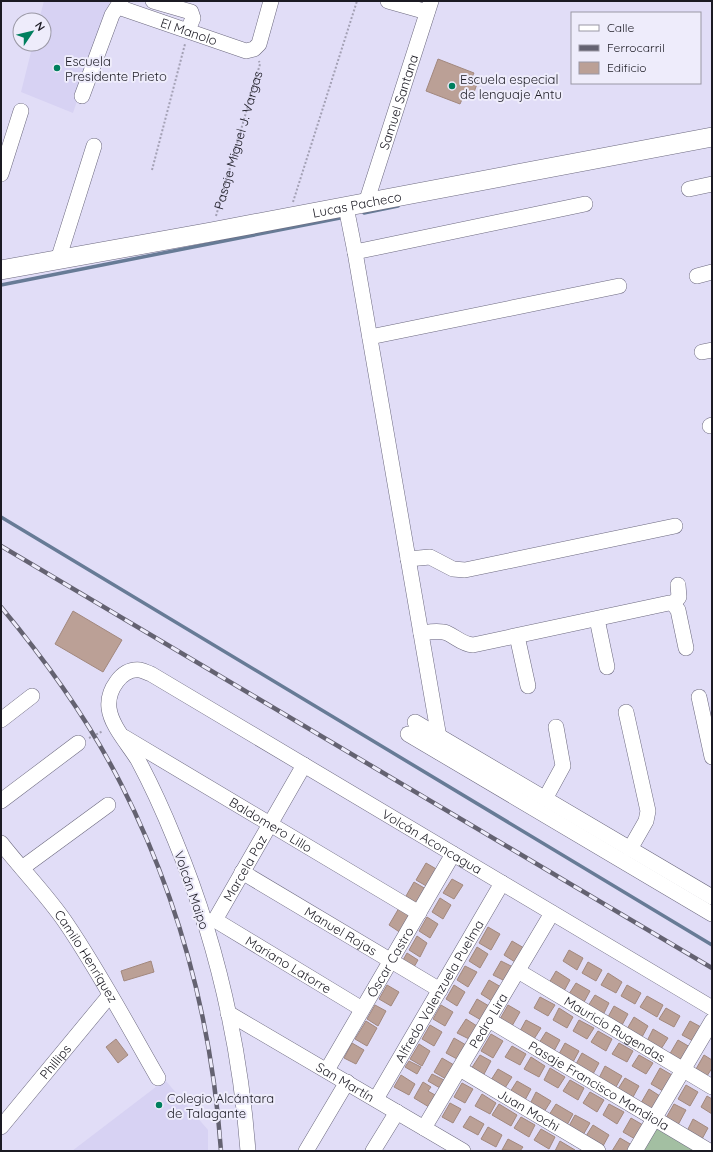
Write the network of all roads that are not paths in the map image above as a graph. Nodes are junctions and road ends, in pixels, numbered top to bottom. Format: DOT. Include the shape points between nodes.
graph roads {
  1 [pos="153,1"];
  2 [pos="271,1"];
  3 [pos="388,1"];
  4 [pos="119,4"];
  5 [pos="429,7"];
  6 [pos="188,30"];
  7 [pos="82,96"];
  8 [pos="21,111"];
  9 [pos="712,137"];
  10 [pos="94,146"];
  11 [pos="1,174"];
  12 [pos="712,184"];
  13 [pos="689,189"];
  14 [pos="366,203"];
  15 [pos="585,204"];
  16 [pos="346,207"];
  17 [pos="355,252"];
  18 [pos="58,260"];
  19 [pos="1,270"];
  20 [pos="712,272"];
  21 [pos="697,276"];
  22 [pos="619,286"];
  23 [pos="370,337"];
  24 [pos="675,526"];
  25 [pos="408,559"];
  26 [pos="678,585"];
  27 [pos="674,604"];
  28 [pos="597,619"];
  29 [pos="421,633"];
  30 [pos="517,636"];
  31 [pos="686,648"];
  32 [pos="608,667"];
  33 [pos="151,674"];
  34 [pos="528,686"];
  35 [pos="32,696"];
  36 [pos="699,697"];
  37 [pos="626,712"];
  38 [pos="1,720"];
  39 [pos="556,727"];
  40 [pos="123,736"];
  41 [pos="439,737"];
  42 [pos="78,743"];
  43 [pos="439,752"];
  44 [pos="712,757"];
  45 [pos="304,765"];
  46 [pos="545,799"];
  47 [pos="1,801"];
  48 [pos="108,805"];
  49 [pos="270,823"];
  50 [pos="1,843"];
  51 [pos="630,849"];
  52 [pos="453,854"];
  53 [pos="22,868"];
  54 [pos="242,872"];
  55 [pos="502,883"];
  56 [pos="712,897"];
  57 [pos="419,913"];
  58 [pos="552,913"];
  59 [pos="712,914"];
  60 [pos="209,921"];
  61 [pos="391,961"];
  62 [pos="518,971"];
  63 [pos="440,990"];
  64 [pos="110,995"];
  65 [pos="712,1008"];
  66 [pos="362,1009"];
  67 [pos="228,1013"];
  68 [pos="489,1020"];
  69 [pos="712,1021"];
  70 [pos="460,1069"];
  71 [pos="327,1070"];
  72 [pos="683,1070"];
  73 [pos="158,1078"];
  74 [pos="347,1082"];
  75 [pos="712,1087"];
  76 [pos="376,1099"];
  77 [pos="397,1112"];
  78 [pos="654,1118"];
  79 [pos="1,1127"];
  80 [pos="424,1128"];
  81 [pos="248,1151"];
  82 [pos="306,1151"];
  83 [pos="373,1151"];
  84 [pos="463,1151"];
  85 [pos="598,1151"];
  86 [pos="635,1151"];
  87 [pos="709,1151"];
  1 -- 6 [label="street" via="191,12 193,18"];
  2 -- 6 [label="street, El Manolo" via="256,46 246,51"];
  3 -- 5 [label="street"];
  4 -- 6 [label="street, El Manolo"];
  4 -- 7 [label="street" via="112,16"];
  5 -- 14 [label="street, Samuel Santana"];
  8 -- 11 [label="street"];
  9 -- 14 [label="main road, Lucas Pacheco"];
  10 -- 18 [label="street"];
  12 -- 13 [label="street"];
  14 -- 16 [label="main road, Lucas Pacheco"];
  15 -- 17 [label="street"];
  16 -- 17 [label="street"];
  16 -- 18 [label="main road, Lucas Pacheco"];
  17 -- 23 [label="street"];
  18 -- 19 [label="main road, Lucas Pacheco"];
  20 -- 21 [label="street"];
  22 -- 23 [label="street"];
  23 -- 25 [label="street"];
  24 -- 25 [label="street" via="465,570 453,569 430,557"];
  25 -- 29 [label="street"];
  26 -- 27 [label="street" via="679,597"];
  27 -- 28 [label="street"];
  27 -- 31 [label="street" via="678,610"];
  28 -- 30 [label="street"];
  28 -- 32 [label="street"];
  29 -- 30 [label="street" via="442,632 464,644 473,645"];
  29 -- 41 [label="street"];
  30 -- 34 [label="street"];
  33 -- 40 [label="street, Volcán Maipo" via="142,670 128,672 110,694 110,714"];
  33 -- 45 [label="street, Volcán Aconcagua"];
  35 -- 38 [label="street"];
  36 -- 44 [label="street"];
  37 -- 51 [label="street" via="648,811 646,821"];
  39 -- 46 [label="street" via="563,766"];
  40 -- 49 [label="street, Baldomero Lillo"];
  40 -- 60 [label="street, Volcán Maipo" via="156,796"];
  41 -- 43 [label="street"];
  41 -- 43 [label="street" via="412,728"];
  41 -- 46 [label="street"];
  42 -- 47 [label="street"];
  43 -- 59 [label="street"];
  45 -- 49 [label="street, Marcela Paz"];
  45 -- 52 [label="street, Volcán Aconcagua"];
  46 -- 51 [label="street"];
  48 -- 53 [label="street"];
  49 -- 54 [label="street, Marcela Paz"];
  49 -- 57 [label="street, Baldomero Lillo"];
  50 -- 53 [label="street, Camilo Henríquez"];
  51 -- 56 [label="street"];
  52 -- 55 [label="street, Volcán Aconcagua"];
  52 -- 57 [label="street, Óscar Castro"];
  53 -- 64 [label="street, Camilo Henríquez" via="67,924"];
  54 -- 60 [label="street, Marcela Paz"];
  54 -- 61 [label="street, Manuel Rojas"];
  55 -- 58 [label="street, Volcán Aconcagua"];
  55 -- 63 [label="street, Alfredo Valenzuela Puelma"];
  57 -- 61 [label="street, Óscar Castro"];
  58 -- 62 [label="street, Pedro Lira"];
  58 -- 65 [label="street, Volcán Aconcagua"];
  60 -- 66 [label="street, Mariano Latorre"];
  60 -- 67 [label="street, Volcán Maipo"];
  61 -- 63 [label="street, Manuel Rojas"];
  61 -- 66 [label="street, Óscar Castro"];
  62 -- 68 [label="street, Pedro Lira"];
  62 -- 72 [label="street, Mauricio Rugendas"];
  63 -- 76 [label="street, Alfredo Valenzuela Puelma"];
  64 -- 73 [label="street, Camilo Henríquez"];
  64 -- 79 [label="street, Phillips"];
  66 -- 71 [label="street, Óscar Castro"];
  67 -- 71 [label="street, San Martín"];
  67 -- 81 [label="street, Volcán Maipo" via="243,1091"];
  68 -- 70 [label="street, Pedro Lira"];
  68 -- 78 [label="street, Pasaje Francisco Mandiola"];
  69 -- 72 [label="street"];
  70 -- 80 [label="street, Pedro Lira"];
  70 -- 85 [label="street, Juan Mochi"];
  71 -- 74 [label="street, San Martín"];
  72 -- 75 [label="street, Mauricio Rugendas"];
  72 -- 78 [label="street"];
  74 -- 76 [label="street, San Martín"];
  74 -- 82 [label="street"];
  76 -- 77 [label="street, San Martín"];
  77 -- 80 [label="street, San Martín"];
  77 -- 83 [label="street"];
  78 -- 86 [label="street"];
  78 -- 87 [label="street, Pasaje Francisco Mandiola"];
  80 -- 84 [label="street, San Martín"];
}
